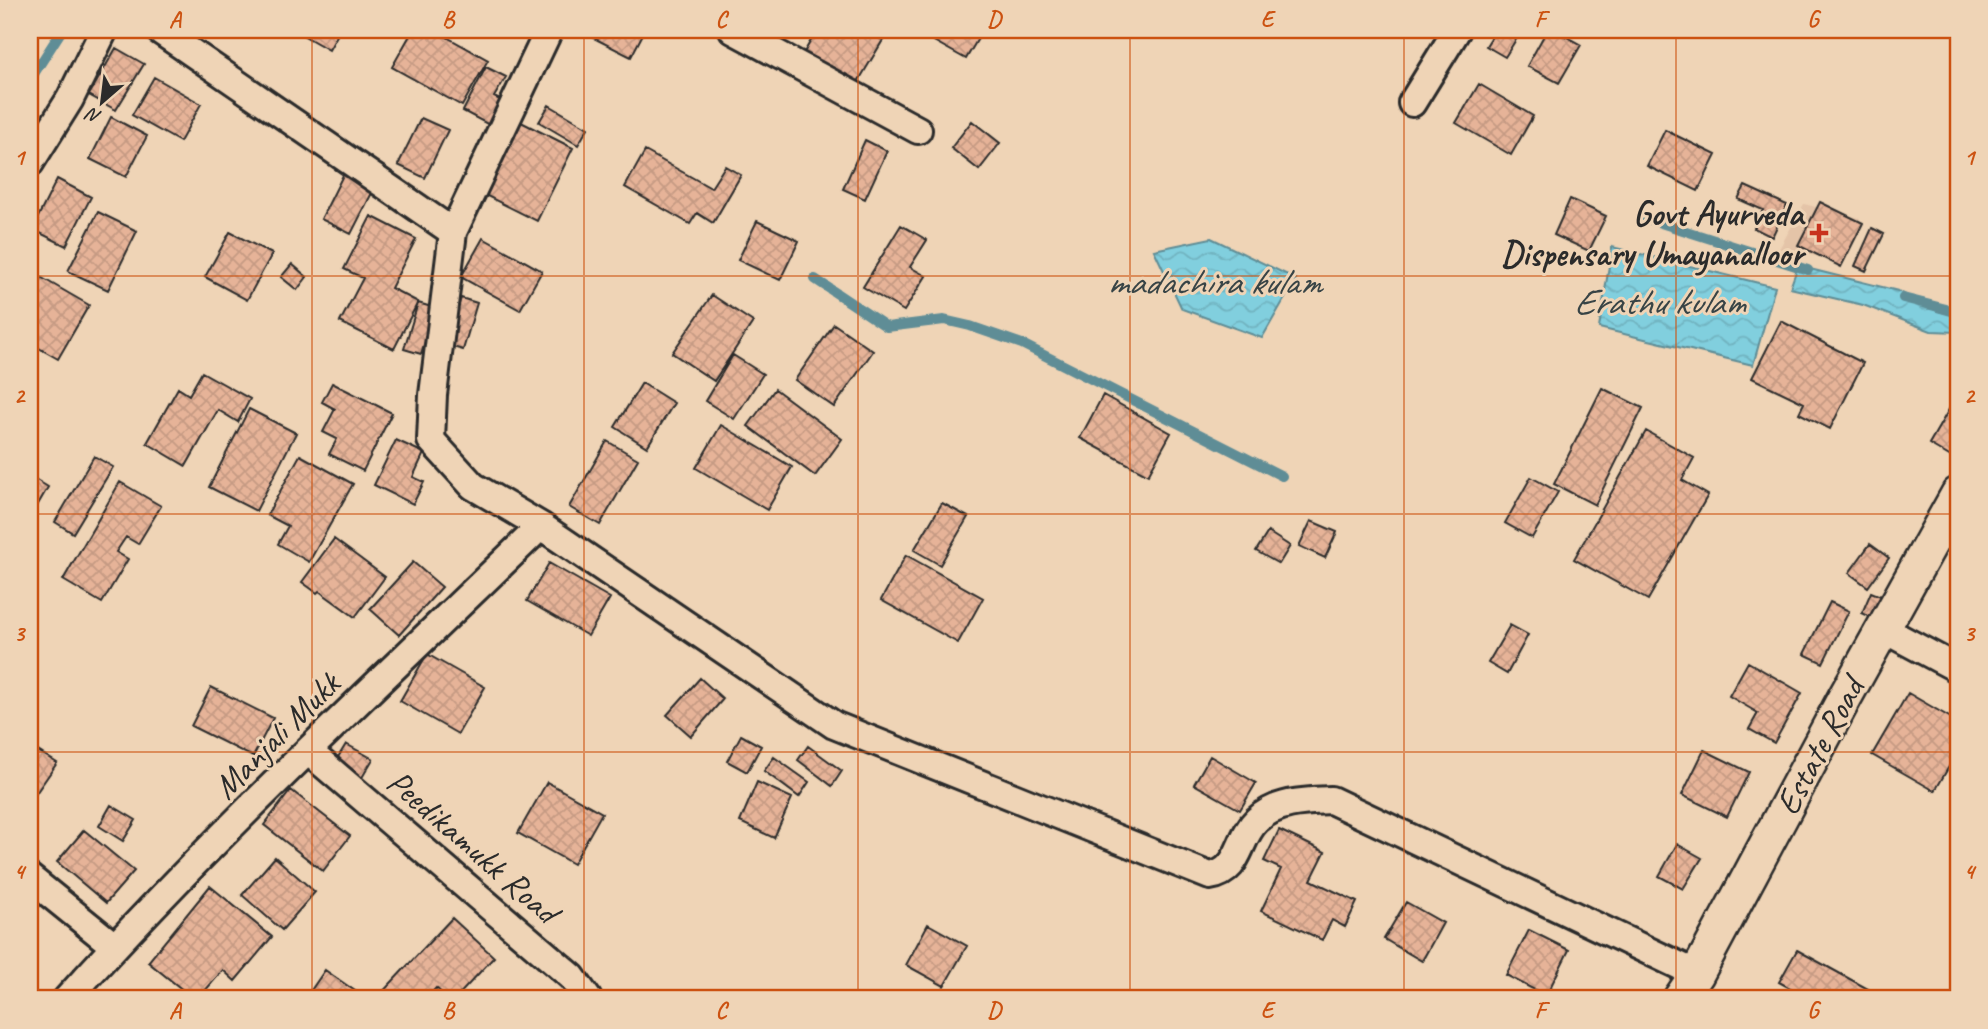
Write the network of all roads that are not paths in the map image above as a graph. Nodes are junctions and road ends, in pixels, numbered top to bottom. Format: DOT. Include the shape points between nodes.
graph roads {
  1 [pos="104,30"];
  2 [pos="159,30"];
  3 [pos="549,30"];
  4 [pos="733,30"];
  5 [pos="1457,30"];
  6 [pos="1412,103"];
  7 [pos="918,130"];
  8 [pos="30,163"];
  9 [pos="453,232"];
  10 [pos="1958,494"];
  11 [pos="541,526"];
  12 [pos="1883,629"];
  13 [pos="1958,669"];
  14 [pos="308,751"];
  15 [pos="30,878"];
  16 [pos="114,946"];
  17 [pos="1688,987"];
  18 [pos="67,999"];
  19 [pos="588,999"];
  1 -- 8 [label="street" via="70,99"];
  2 -- 9 [label="street"];
  3 -- 9 [label="street"];
  4 -- 7 [label="street"];
  5 -- 6 [label="street"];
  9 -- 11 [label="street" via="431,440 473,486"];
  10 -- 12 [label="street, Estate Road"];
  11 -- 14 [label="street, Manjali Mukk"];
  11 -- 17 [label="street" via="834,725 1210,876 1232,866 1258,819 1283,804 1331,800"];
  12 -- 13 [label="street"];
  12 -- 17 [label="street, Estate Road"];
  14 -- 16 [label="street, Manjali Mukk"];
  14 -- 19 [label="street, Peedikamukk Road" via="572,977"];
  15 -- 16 [label="street"];
  16 -- 18 [label="street, Manjali Mukk"];
}
